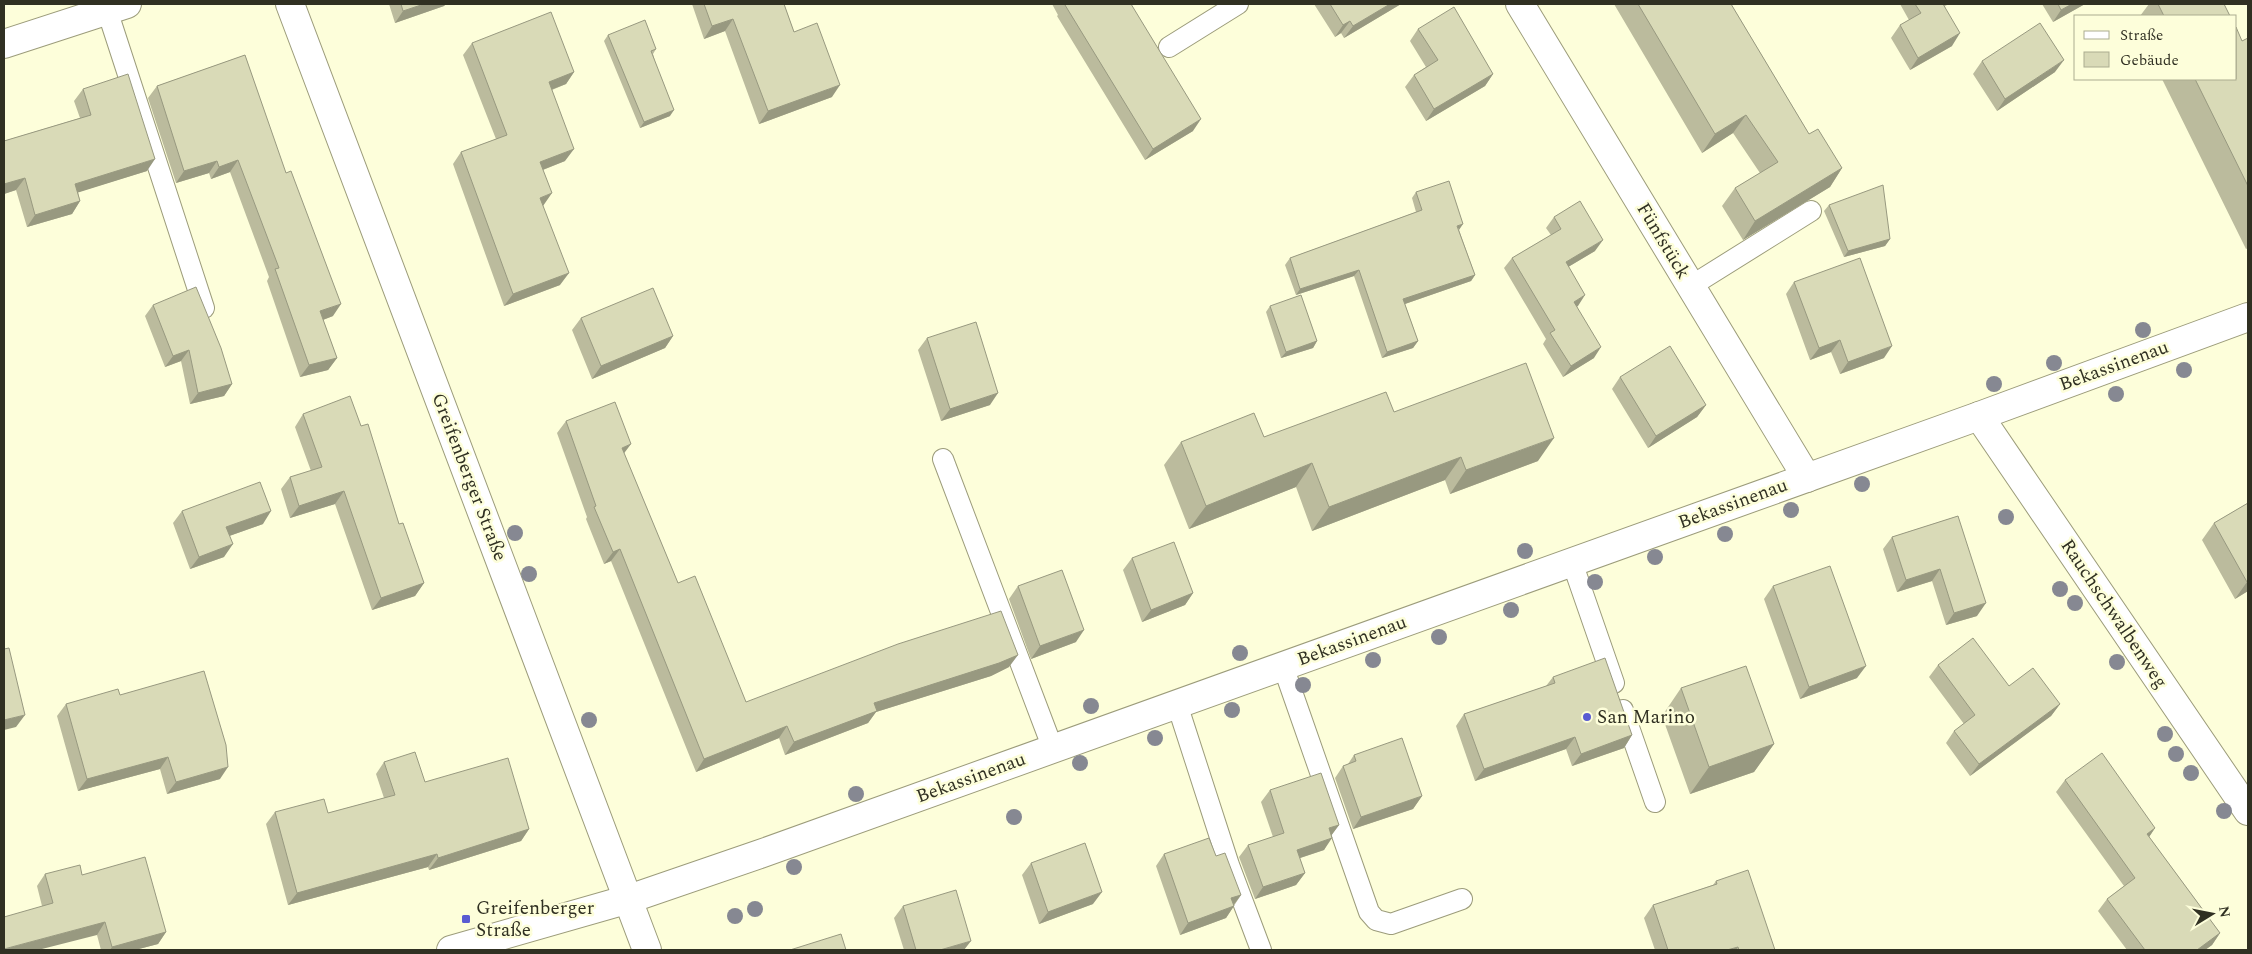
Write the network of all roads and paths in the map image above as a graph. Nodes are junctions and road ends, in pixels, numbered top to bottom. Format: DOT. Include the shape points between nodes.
graph roads {
  1 [pos="290,4"];
  2 [pos="1238,4"];
  3 [pos="1520,4"];
  4 [pos="117,7"];
  5 [pos="4,44"];
  6 [pos="1169,47"];
  7 [pos="1811,211"];
  8 [pos="1691,286"];
  9 [pos="204,308"];
  10 [pos="2248,317"];
  11 [pos="1979,416"];
  12 [pos="944,459"];
  13 [pos="1807,478"];
  14 [pos="1572,562"];
  15 [pos="1283,666"];
  16 [pos="1177,704"];
  17 [pos="1053,749"];
  18 [pos="1655,802"];
  19 [pos="2248,812"];
  20 [pos="1462,899"];
  21 [pos="629,900"];
  22 [pos="451,950"];
  23 [pos="647,950"];
  24 [pos="1261,950"];
  1 -- 21 [label="street, Greifenberger Straße"];
  2 -- 6 [label="lane"];
  3 -- 8 [label="street, Fünfstück"];
  4 -- 5 [label="street"];
  4 -- 9 [label="lane"];
  7 -- 8 [label="lane"];
  8 -- 13 [label="street, Fünfstück"];
  10 -- 11 [label="street, Bekassinenau"];
  11 -- 13 [label="street, Bekassinenau"];
  11 -- 19 [label="street, Rauchschwalbenweg"];
  12 -- 17 [label="lane"];
  13 -- 14 [label="street, Bekassinenau"];
  14 -- 15 [label="street, Bekassinenau"];
  14 -- 18 [label="lane"];
  15 -- 16 [label="street, Bekassinenau"];
  15 -- 20 [label="lane" via="1369,912 1376,920 1391,924"];
  16 -- 17 [label="street, Bekassinenau"];
  16 -- 24 [label="lane"];
  17 -- 21 [label="street, Bekassinenau"];
  21 -- 22 [label="street, Bekassinenau"];
  21 -- 23 [label="street, Greifenberger Straße"];
}
